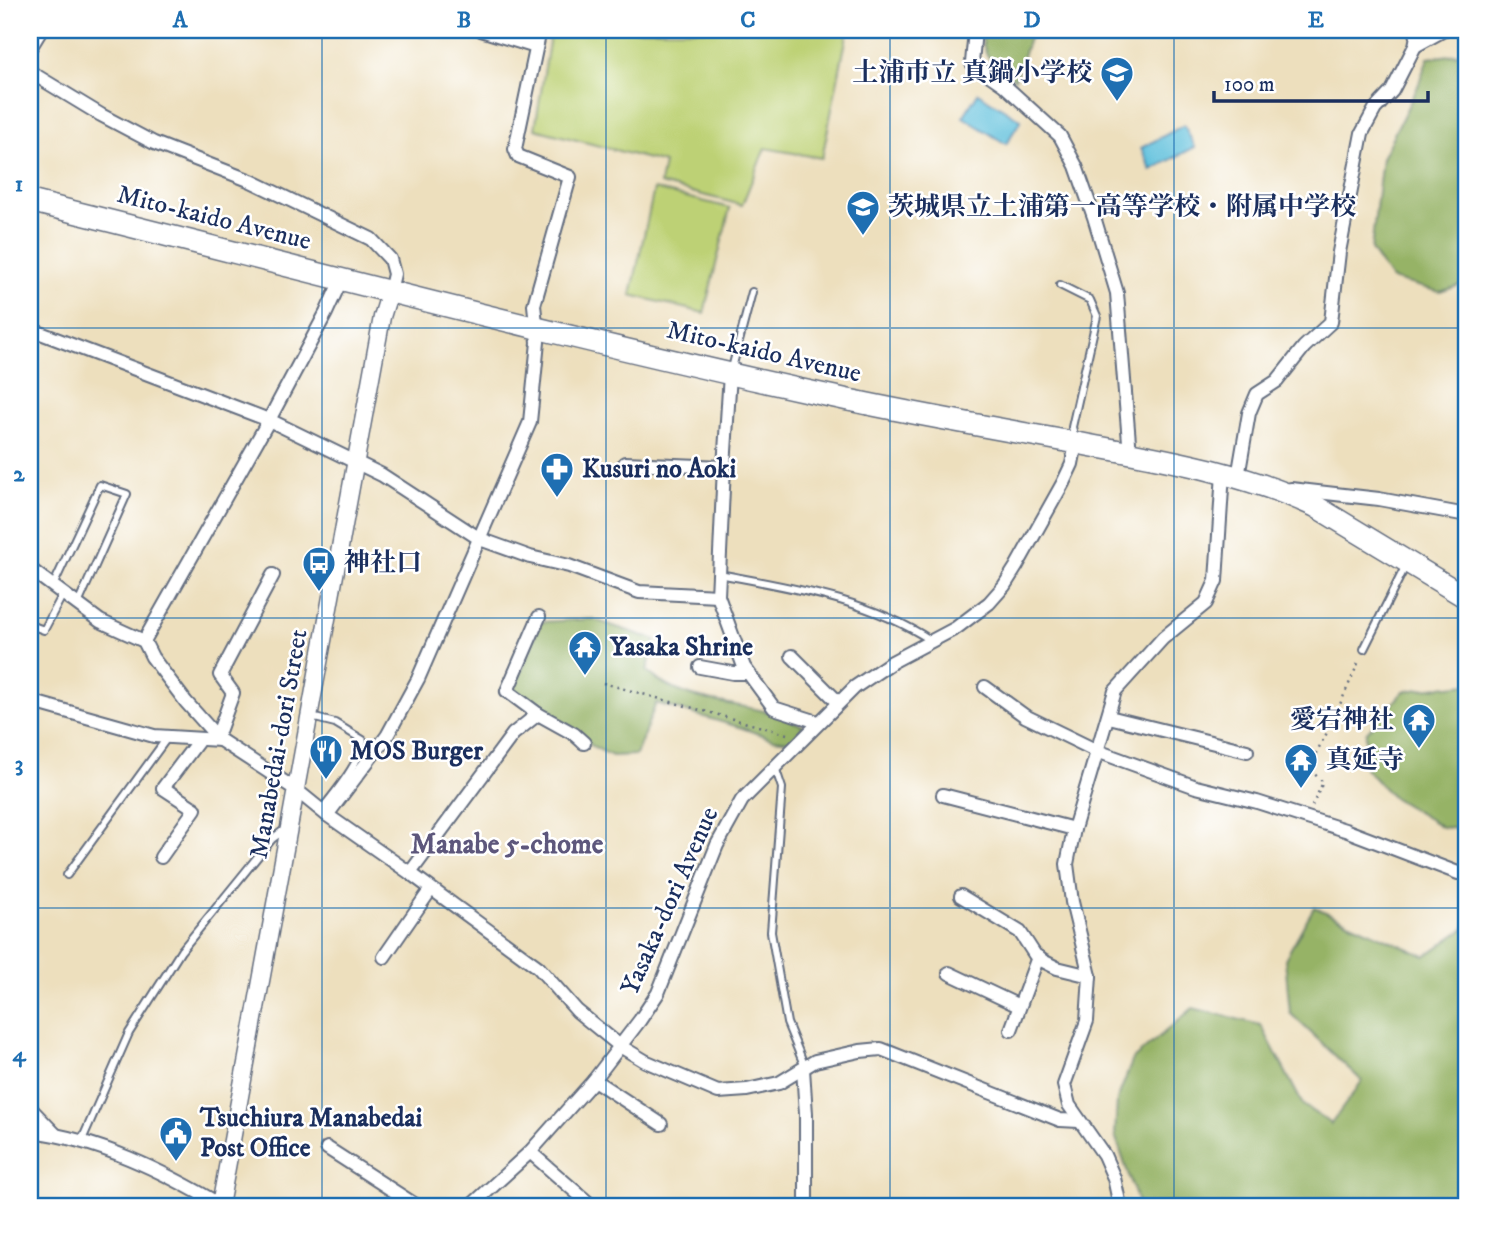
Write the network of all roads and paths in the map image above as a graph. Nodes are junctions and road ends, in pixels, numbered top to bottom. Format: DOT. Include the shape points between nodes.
graph roads {
  1 [pos="41,30"];
  2 [pos="481,30"];
  3 [pos="540,30"];
  4 [pos="975,30"];
  5 [pos="1418,30"];
  6 [pos="1444,30"];
  7 [pos="1415,46"];
  8 [pos="536,47"];
  9 [pos="30,48"];
  10 [pos="30,72"];
  11 [pos="30,201"];
  12 [pos="342,278"];
  13 [pos="1060,285"];
  14 [pos="390,291"];
  15 [pos="752,292"];
  16 [pos="536,328"];
  17 [pos="30,329"];
  18 [pos="730,374"];
  19 [pos="269,420"];
  20 [pos="1076,443"];
  21 [pos="1127,452"];
  22 [pos="355,463"];
  23 [pos="625,463"];
  24 [pos="724,467"];
  25 [pos="1231,475"];
  26 [pos="1266,487"];
  27 [pos="1467,515"];
  28 [pos="480,539"];
  29 [pos="1408,562"];
  30 [pos="30,569"];
  31 [pos="719,574"];
  32 [pos="273,575"];
  33 [pos="58,590"];
  34 [pos="719,596"];
  35 [pos="1467,598"];
  36 [pos="78,604"];
  37 [pos="538,617"];
  38 [pos="30,625"];
  39 [pos="144,641"];
  40 [pos="932,641"];
  41 [pos="1364,649"];
  42 [pos="792,656"];
  43 [pos="700,667"];
  44 [pos="748,673"];
  45 [pos="603,683"];
  46 [pos="985,687"];
  47 [pos="30,701"];
  48 [pos="838,702"];
  49 [pos="538,714"];
  50 [pos="309,717"];
  51 [pos="1109,717"];
  52 [pos="818,722"];
  53 [pos="168,738"];
  54 [pos="219,738"];
  55 [pos="804,739"];
  56 [pos="199,740"];
  57 [pos="584,743"];
  58 [pos="1097,751"];
  59 [pos="1247,751"];
  60 [pos="775,767"];
  61 [pos="295,789"];
  62 [pos="943,795"];
  63 [pos="324,813"];
  64 [pos="1307,818"];
  65 [pos="289,826"];
  66 [pos="1074,830"];
  67 [pos="161,857"];
  68 [pos="1467,872"];
  69 [pos="410,873"];
  70 [pos="67,875"];
  71 [pos="430,889"];
  72 [pos="961,896"];
  73 [pos="384,957"];
  74 [pos="1038,957"];
  75 [pos="949,973"];
  76 [pos="1090,976"];
  77 [pos="1020,1006"];
  78 [pos="1011,1030"];
  79 [pos="620,1046"];
  80 [pos="804,1068"];
  81 [pos="594,1080"];
  82 [pos="30,1108"];
  83 [pos="1079,1121"];
  84 [pos="661,1124"];
  85 [pos="30,1130"];
  86 [pos="55,1134"];
  87 [pos="82,1140"];
  88 [pos="327,1148"];
  89 [pos="530,1152"];
  90 [pos="221,1206"];
  91 [pos="417,1206"];
  92 [pos="471,1206"];
  93 [pos="592,1206"];
  94 [pos="806,1206"];
  95 [pos="1120,1206"];
  1 -- 9 [label="street"];
  2 -- 8 [label="street"];
  3 -- 8 [label="street"];
  4 -- 21 [label="street" via="972,63 1060,136 1076,166 1117,293"];
  5 -- 7 [label="street"];
  6 -- 7 [label="street"];
  7 -- 25 [label="street" via="1392,91 1362,133 1331,322 1277,381 1257,394"];
  8 -- 16 [label="street" via="515,149 518,156 570,177 534,305"];
  10 -- 14 [label="street" via="145,139 251,181 371,239 390,260 394,274"];
  11 -- 12 [label="highway, Mito-kaido Avenue"];
  12 -- 14 [label="highway, Mito-kaido Avenue"];
  12 -- 19 [label="street"];
  13 -- 20 [label="lane" via="1090,300 1097,316 1072,427"];
  14 -- 16 [label="highway, Mito-kaido Avenue"];
  14 -- 22 [label="street, Manabedai-dori Street"];
  15 -- 18 [label="lane"];
  16 -- 18 [label="highway, Mito-kaido Avenue"];
  16 -- 28 [label="street" via="530,422"];
  17 -- 19 [label="street"];
  18 -- 20 [label="highway, Mito-kaido Avenue"];
  18 -- 24 [label="street"];
  19 -- 22 [label="street"];
  19 -- 39 [label="street"];
  20 -- 21 [label="highway, Mito-kaido Avenue"];
  20 -- 40 [label="street, Yasaka-dori Avenue" via="1063,483 1004,586 978,611"];
  21 -- 25 [label="highway, Mito-kaido Avenue"];
  22 -- 28 [label="street" via="382,475"];
  22 -- 50 [label="street, Manabedai-dori Street"];
  23 -- 24 [label="street"];
  24 -- 31 [label="street"];
  25 -- 26 [label="highway, Mito-kaido Avenue"];
  25 -- 51 [label="street" via="1216,581 1206,603 1163,638 1115,691"];
  26 -- 27 [label="street" via="1380,499"];
  26 -- 29 [label="highway, Mito-kaido Avenue" via="1315,506"];
  28 -- 34 [label="street" via="639,593"];
  28 -- 63 [label="street" via="418,679 387,736"];
  29 -- 35 [label="highway, Mito-kaido Avenue"];
  29 -- 41 [label="lane"];
  30 -- 33 [label="street"];
  31 -- 34 [label="street"];
  31 -- 40 [label="lane" via="843,600 896,620"];
  32 -- 54 [label="street" via="220,675 233,693"];
  33 -- 36 [label="street"];
  33 -- 36 [label="lane" via="100,485 127,494"];
  33 -- 38 [label="lane" via="44,630"];
  34 -- 44 [label="street"];
  36 -- 39 [label="street" via="100,621"];
  37 -- 49 [label="street" via="507,691"];
  39 -- 54 [label="street" via="186,702"];
  40 -- 48 [label="street, Yasaka-dori Avenue" via="892,662"];
  41 -- 64 [label="path" via="1308,768 1323,782"];
  42 -- 48 [label="street"];
  43 -- 44 [label="street"];
  44 -- 52 [label="street" via="774,708"];
  45 -- 55 [label="path"];
  46 -- 58 [label="street" via="1026,716"];
  47 -- 53 [label="street"];
  48 -- 52 [label="street, Yasaka-dori Avenue"];
  49 -- 57 [label="street"];
  49 -- 69 [label="street" via="513,734"];
  50 -- 61 [label="street, Manabedai-dori Street"];
  50 -- 63 [label="lane" via="335,723 363,740"];
  51 -- 58 [label="street"];
  51 -- 59 [label="street"];
  52 -- 55 [label="street, Yasaka-dori Avenue"];
  53 -- 56 [label="street"];
  53 -- 70 [label="lane"];
  54 -- 56 [label="street"];
  54 -- 61 [label="street"];
  55 -- 60 [label="street, Yasaka-dori Avenue"];
  56 -- 67 [label="street" via="163,788 195,809"];
  58 -- 64 [label="street" via="1196,788"];
  58 -- 66 [label="street"];
  60 -- 79 [label="street, Yasaka-dori Avenue" via="751,789 731,818 658,993"];
  60 -- 80 [label="lane" via="782,788 771,932 787,1023"];
  61 -- 63 [label="street"];
  61 -- 65 [label="street, Manabedai-dori Street"];
  62 -- 66 [label="street"];
  63 -- 69 [label="street"];
  64 -- 68 [label="street" via="1458,873"];
  65 -- 87 [label="lane" via="272,839 181,951 129,1033"];
  65 -- 90 [label="street, Manabedai-dori Street"];
  66 -- 76 [label="street" via="1067,864"];
  69 -- 71 [label="street"];
  71 -- 73 [label="street"];
  71 -- 79 [label="street" via="538,967 577,1011"];
  72 -- 74 [label="street" via="1020,932"];
  74 -- 76 [label="street" via="1057,968"];
  74 -- 77 [label="street"];
  75 -- 77 [label="street"];
  76 -- 83 [label="street" via="1087,1021 1064,1085"];
  77 -- 78 [label="street"];
  79 -- 80 [label="street" via="668,1073 718,1091 779,1083"];
  79 -- 81 [label="street, Yasaka-dori Avenue"];
  80 -- 83 [label="street" via="815,1061 881,1049 1060,1120"];
  80 -- 94 [label="street"];
  81 -- 84 [label="street"];
  81 -- 89 [label="street, Yasaka-dori Avenue"];
  82 -- 86 [label="street"];
  83 -- 95 [label="street" via="1104,1155"];
  85 -- 86 [label="street"];
  86 -- 87 [label="street"];
  87 -- 90 [label="street"];
  88 -- 91 [label="street"];
  89 -- 92 [label="street, Yasaka-dori Avenue"];
  89 -- 93 [label="street"];
}
